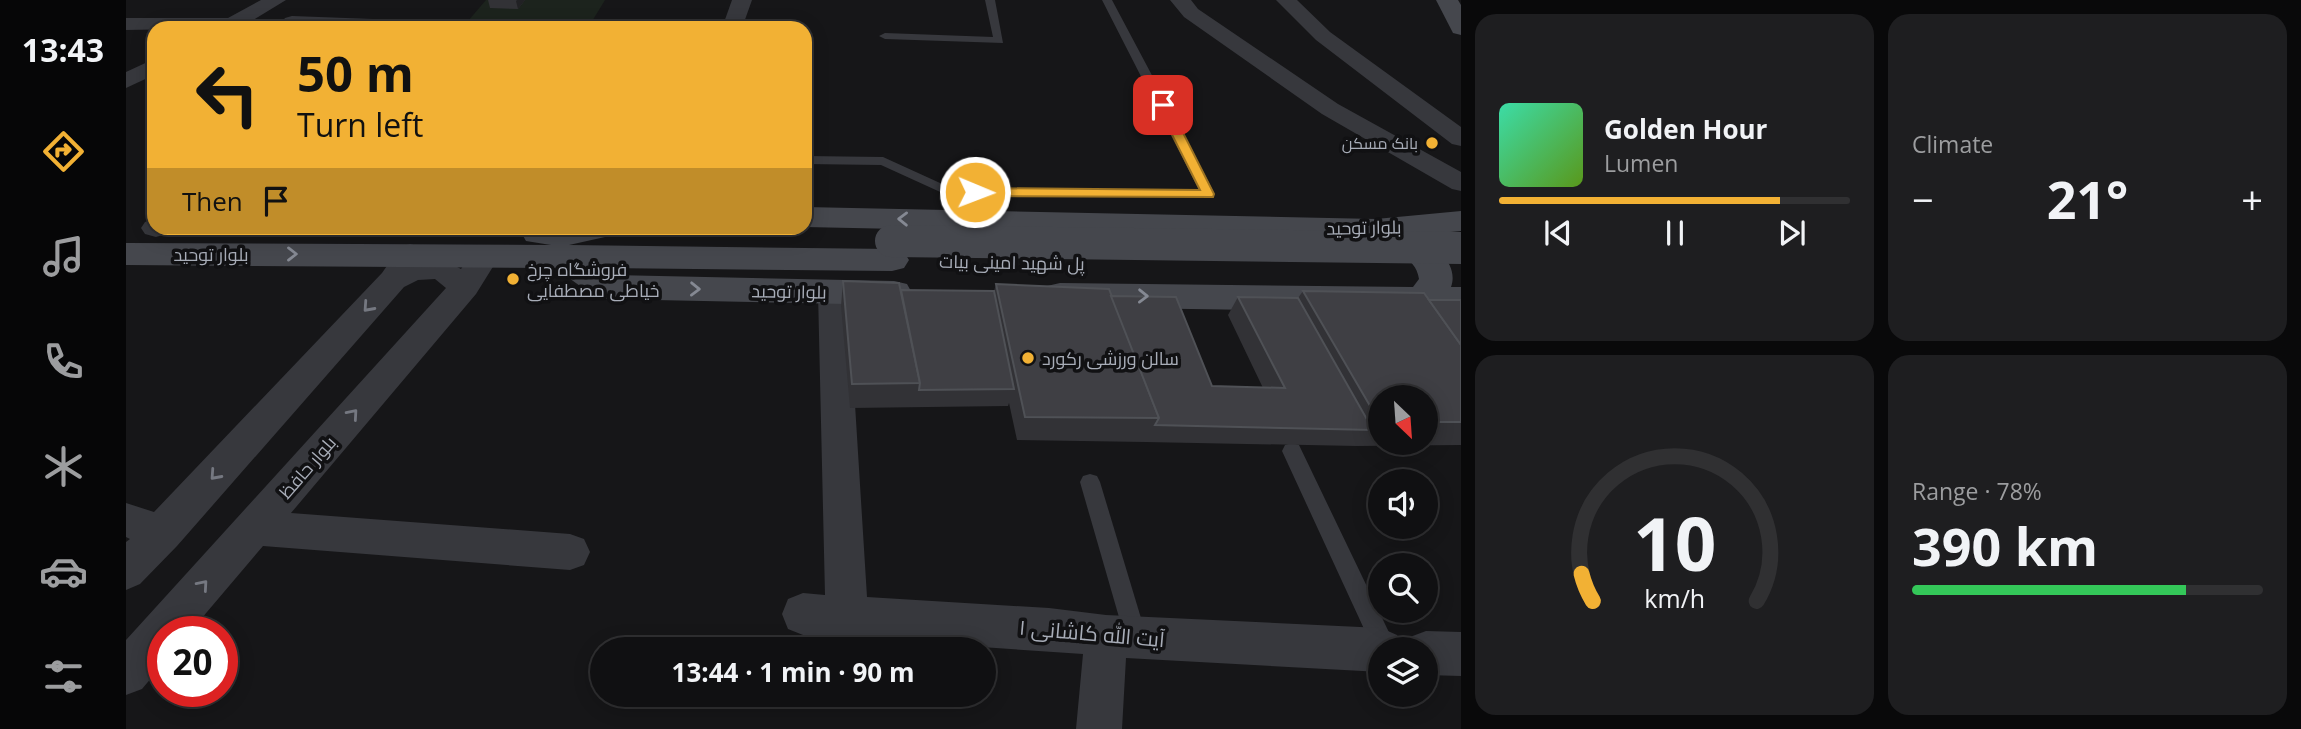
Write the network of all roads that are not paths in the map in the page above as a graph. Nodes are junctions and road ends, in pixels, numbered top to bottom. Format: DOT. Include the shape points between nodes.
graph roads {
  1 [pos="276,0"];
  2 [pos="742,0"];
  3 [pos="990,0"];
  4 [pos="1107,0"];
  5 [pos="1180,0"];
  6 [pos="1286,0"];
  7 [pos="1447,0"];
  8 [pos="237,21"];
  9 [pos="734,21"];
  10 [pos="126,23"];
  11 [pos="147,24"];
  12 [pos="1461,29"];
  13 [pos="885,36"];
  14 [pos="147,70"];
  15 [pos="126,81"];
  16 [pos="1461,139"];
  17 [pos="812,160"];
  18 [pos="1461,183"];
  19 [pos="950,206"];
  20 [pos="812,216"];
  21 [pos="1461,221"];
  22 [pos="126,228"];
  23 [pos="147,228"];
  24 [pos="1376,229"];
  25 [pos="314,235"];
  26 [pos="588,235"];
  27 [pos="565,246"];
  28 [pos="1461,248"];
  29 [pos="891,251"];
  30 [pos="126,254"];
  31 [pos="484,257"];
  32 [pos="401,267"];
  33 [pos="1461,269"];
  34 [pos="465,287"];
  35 [pos="833,292"];
  36 [pos="929,293"];
  37 [pos="1025,295"];
  38 [pos="1422,299"];
  39 [pos="1461,300"];
  40 [pos="1292,451"];
  41 [pos="1090,482"];
  42 [pos="126,520"];
  43 [pos="254,528"];
  44 [pos="163,533"];
  45 [pos="570,552"];
  46 [pos="126,571"];
  47 [pos="803,614"];
  48 [pos="847,617"];
  49 [pos="1121,637"];
  50 [pos="1377,637"];
  51 [pos="1368,649"];
  52 [pos="1438,653"];
  53 [pos="1461,654"];
  54 [pos="126,673"];
  55 [pos="1099,729"];
  1 -- 8 [label="street"];
  2 -- 9 [label="street"];
  3 -- 13 [label="lane" via="999,41"];
  4 -- 19 [label="lane" via="1208,194"];
  5 -- 18 [label="street" via="1191,13 1330,109"];
  6 -- 16 [label="street" via="1323,36"];
  7 -- 12 [label="main road"];
  10 -- 11 [label="street"];
  14 -- 15 [label="street"];
  17 -- 19 [label="lane" via="883,161"];
  19 -- 20 [label="main road, بلوار توحید, one-way"];
  19 -- 24 [label="main road, بلوار توحید"];
  21 -- 24 [label="main road, بلوار توحید"];
  22 -- 23 [label="main road, بلوار توحید"];
  24 -- 38 [label="main road" via="1418,250 1431,264 1438,278 1434,290"];
  25 -- 27 [label="main road, بلوار توحید"];
  26 -- 27 [label="main road, بلوار توحید"];
  27 -- 29 [label="main road, پل شهید امینی بیات"];
  27 -- 31 [label="main road, بلوار توحید"];
  27 -- 35 [label="main road, بلوار توحید, one-way" via="606,287"];
  28 -- 29 [label="main road, پل شهید امینی بیات, bridge"];
  29 -- 33 [label="main road, پل شهید امینی بیات"];
  30 -- 32 [label="main road, بلوار توحید, one-way"];
  31 -- 32 [label="main road, بلوار توحید"];
  31 -- 34 [label="street, بلوار حافظ"];
  32 -- 34 [label="street" via="442,269"];
  32 -- 44 [label="street, one-way"];
  43 -- 34 [label="street, بلوار حافظ, one-way"];
  35 -- 36 [label="main road, بلوار توحید"];
  35 -- 48 [label="street"];
  37 -- 38 [label="main road, one-way"];
  38 -- 39 [label="main road"];
  40 -- 50 [label="lane"];
  41 -- 49 [label="lane"];
  42 -- 44 [label="street"];
  43 -- 45 [label="street"];
  54 -- 43 [label="street, بلوار حافظ, one-way"];
  44 -- 46 [label="street"];
  47 -- 48 [label="street, آیت الله کاشانی ۱"];
  48 -- 49 [label="street, آیت الله کاشانی ۱"];
  49 -- 51 [label="street, آیت الله کاشانی ۱"];
  49 -- 55 [label="street"];
  52 -- 53 [label="street"];
}
